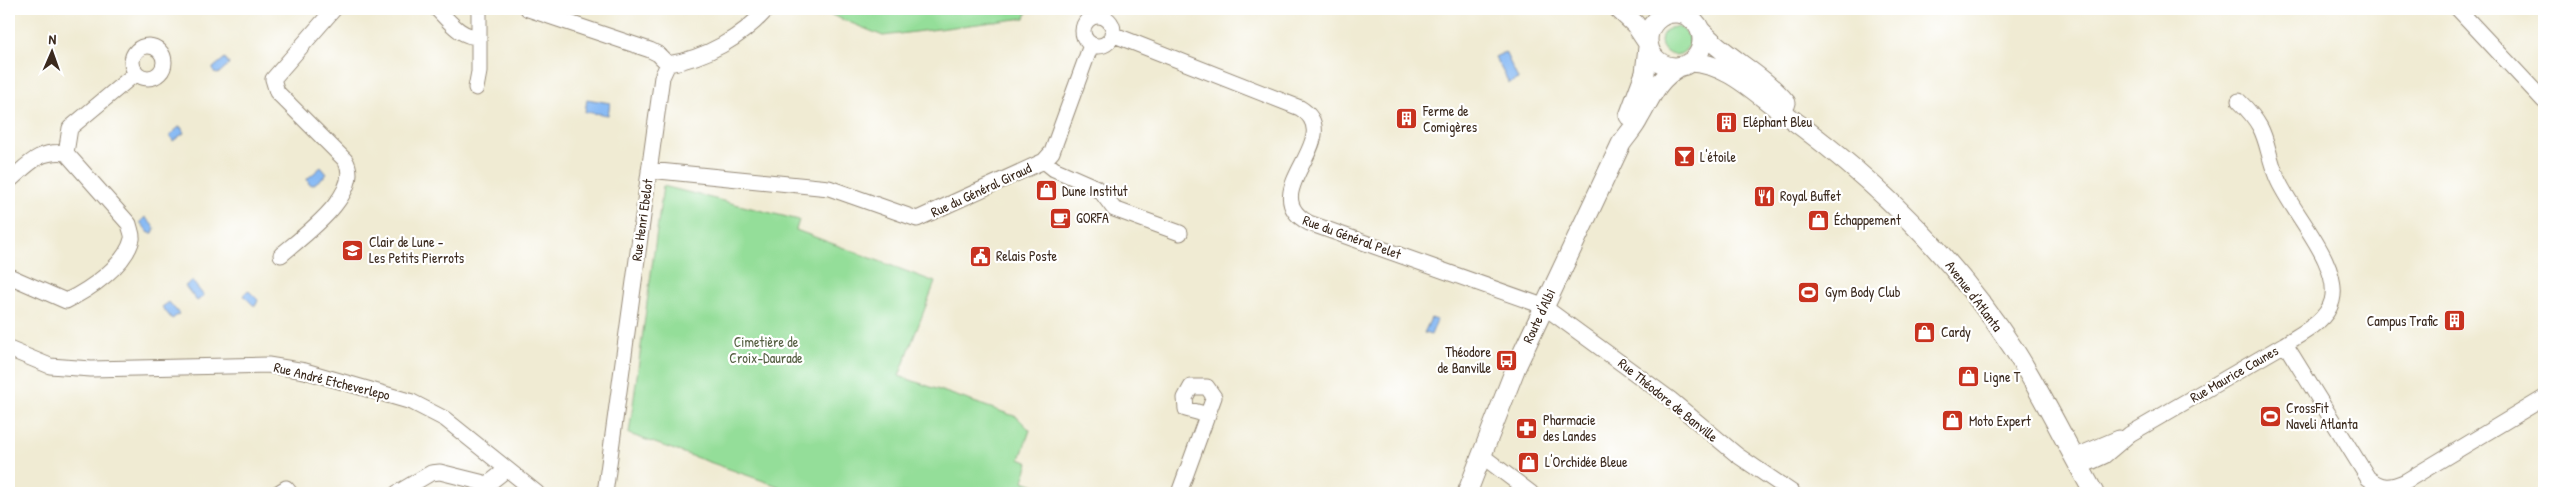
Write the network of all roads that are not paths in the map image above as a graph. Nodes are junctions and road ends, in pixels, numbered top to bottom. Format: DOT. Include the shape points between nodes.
graph roads {
  1 [pos="334,9"];
  2 [pos="438,9"];
  3 [pos="479,9"];
  4 [pos="528,9"];
  5 [pos="767,9"];
  6 [pos="1619,9"];
  7 [pos="1630,9"];
  8 [pos="2458,9"];
  9 [pos="1666,13"];
  10 [pos="1699,21"];
  11 [pos="1112,34"];
  12 [pos="479,37"];
  13 [pos="1091,45"];
  14 [pos="1648,45"];
  15 [pos="668,64"];
  16 [pos="1685,64"];
  17 [pos="136,73"];
  18 [pos="476,88"];
  19 [pos="2239,101"];
  20 [pos="2544,101"];
  21 [pos="1811,133"];
  22 [pos="1621,144"];
  23 [pos="66,153"];
  24 [pos="1044,161"];
  25 [pos="649,170"];
  26 [pos="9,181"];
  27 [pos="1180,233"];
  28 [pos="282,255"];
  29 [pos="9,276"];
  30 [pos="1543,306"];
  31 [pos="2285,344"];
  32 [pos="9,349"];
  33 [pos="2544,398"];
  34 [pos="1208,415"];
  35 [pos="1482,455"];
  36 [pos="2077,462"];
  37 [pos="507,468"];
  38 [pos="278,493"];
  39 [pos="290,493"];
  40 [pos="397,493"];
  41 [pos="537,493"];
  42 [pos="605,493"];
  43 [pos="1179,493"];
  44 [pos="1467,493"];
  45 [pos="1531,493"];
  46 [pos="1793,493"];
  47 [pos="2094,493"];
  1 -- 28 [label="street" via="273,79 277,92 345,160 350,168 349,184 320,221"];
  2 -- 12 [label="street" via="457,30"];
  3 -- 12 [label="street"];
  4 -- 15 [label="street" via="650,50"];
  5 -- 15 [label="street" via="755,22 721,46 689,61"];
  6 -- 14 [label="main road" via="1635,24"];
  7 -- 9 [label="main road"];
  8 -- 20 [label="street"];
  9 -- 10 [label="main road" via="1681,13"];
  9 -- 14 [label="main road" via="1650,27"];
  10 -- 16 [label="main road" via="1702,45 1698,54"];
  10 -- 21 [label="main road, Avenue d'Atlanta" via="1719,49 1745,66 1782,98"];
  11 -- 13 [label="street" via="1104,45"];
  11 -- 13 [label="street" via="1112,26 1106,19 1098,16 1089,19 1082,31"];
  11 -- 30 [label="street, Rue du Général Pelet" via="1310,114 1316,128 1289,199 1297,217"];
  12 -- 18 [label="street"];
  13 -- 24 [label="street, Rue du Général Giraud" via="1052,152"];
  14 -- 16 [label="main road" via="1656,60 1669,66"];
  14 -- 22 [label="main road, Route d'Albi" via="1645,73"];
  15 -- 25 [label="street, Rue Henri Ebelot" via="660,87"];
  16 -- 21 [label="main road, Avenue d'Atlanta" via="1721,68"];
  16 -- 22 [label="main road, Route d'Albi" via="1666,75 1656,86"];
  17 -- 23 [label="street" via="70,128"];
  19 -- 31 [label="street" via="2261,126 2278,178 2332,276 2332,301 2322,319"];
  21 -- 36 [label="main road, Avenue d'Atlanta" via="1908,217 1945,258 2012,347"];
  22 -- 30 [label="main road, Route d'Albi"];
  23 -- 26 [label="street" via="53,151 39,155"];
  23 -- 29 [label="street" via="129,224 132,238 125,257 86,291 66,301"];
  24 -- 25 [label="street, Rue du Général Giraud" via="917,219 829,188"];
  24 -- 27 [label="street" via="1054,169 1095,187 1114,209"];
  25 -- 42 [label="street, Rue Henri Ebelot"];
  30 -- 35 [label="main road, Route d'Albi"];
  30 -- 46 [label="street, Rue Théodore de Banville" via="1656,388 1737,455"];
  31 -- 33 [label="street, Rue Maurice Caunes" via="2368,478 2379,486 2392,487 2406,481"];
  31 -- 36 [label="street, Rue Maurice Caunes" via="2130,434 2104,456"];
  32 -- 37 [label="street, Rue André Etcheverlepo" via="50,366 91,369 284,366 412,402 445,419"];
  34 -- 34 [label="street" via="1214,397 1207,387 1191,387 1185,398 1186,409"];
  34 -- 43 [label="street"];
  35 -- 44 [label="main road, Route d'Albi"];
  35 -- 45 [label="street"];
  36 -- 47 [label="main road, Avenue d'Atlanta"];
  37 -- 40 [label="street" via="488,484 440,472 431,473"];
  37 -- 41 [label="street, Rue André Etcheverlepo"];
  38 -- 39 [label="street" via="286,488"];
}
